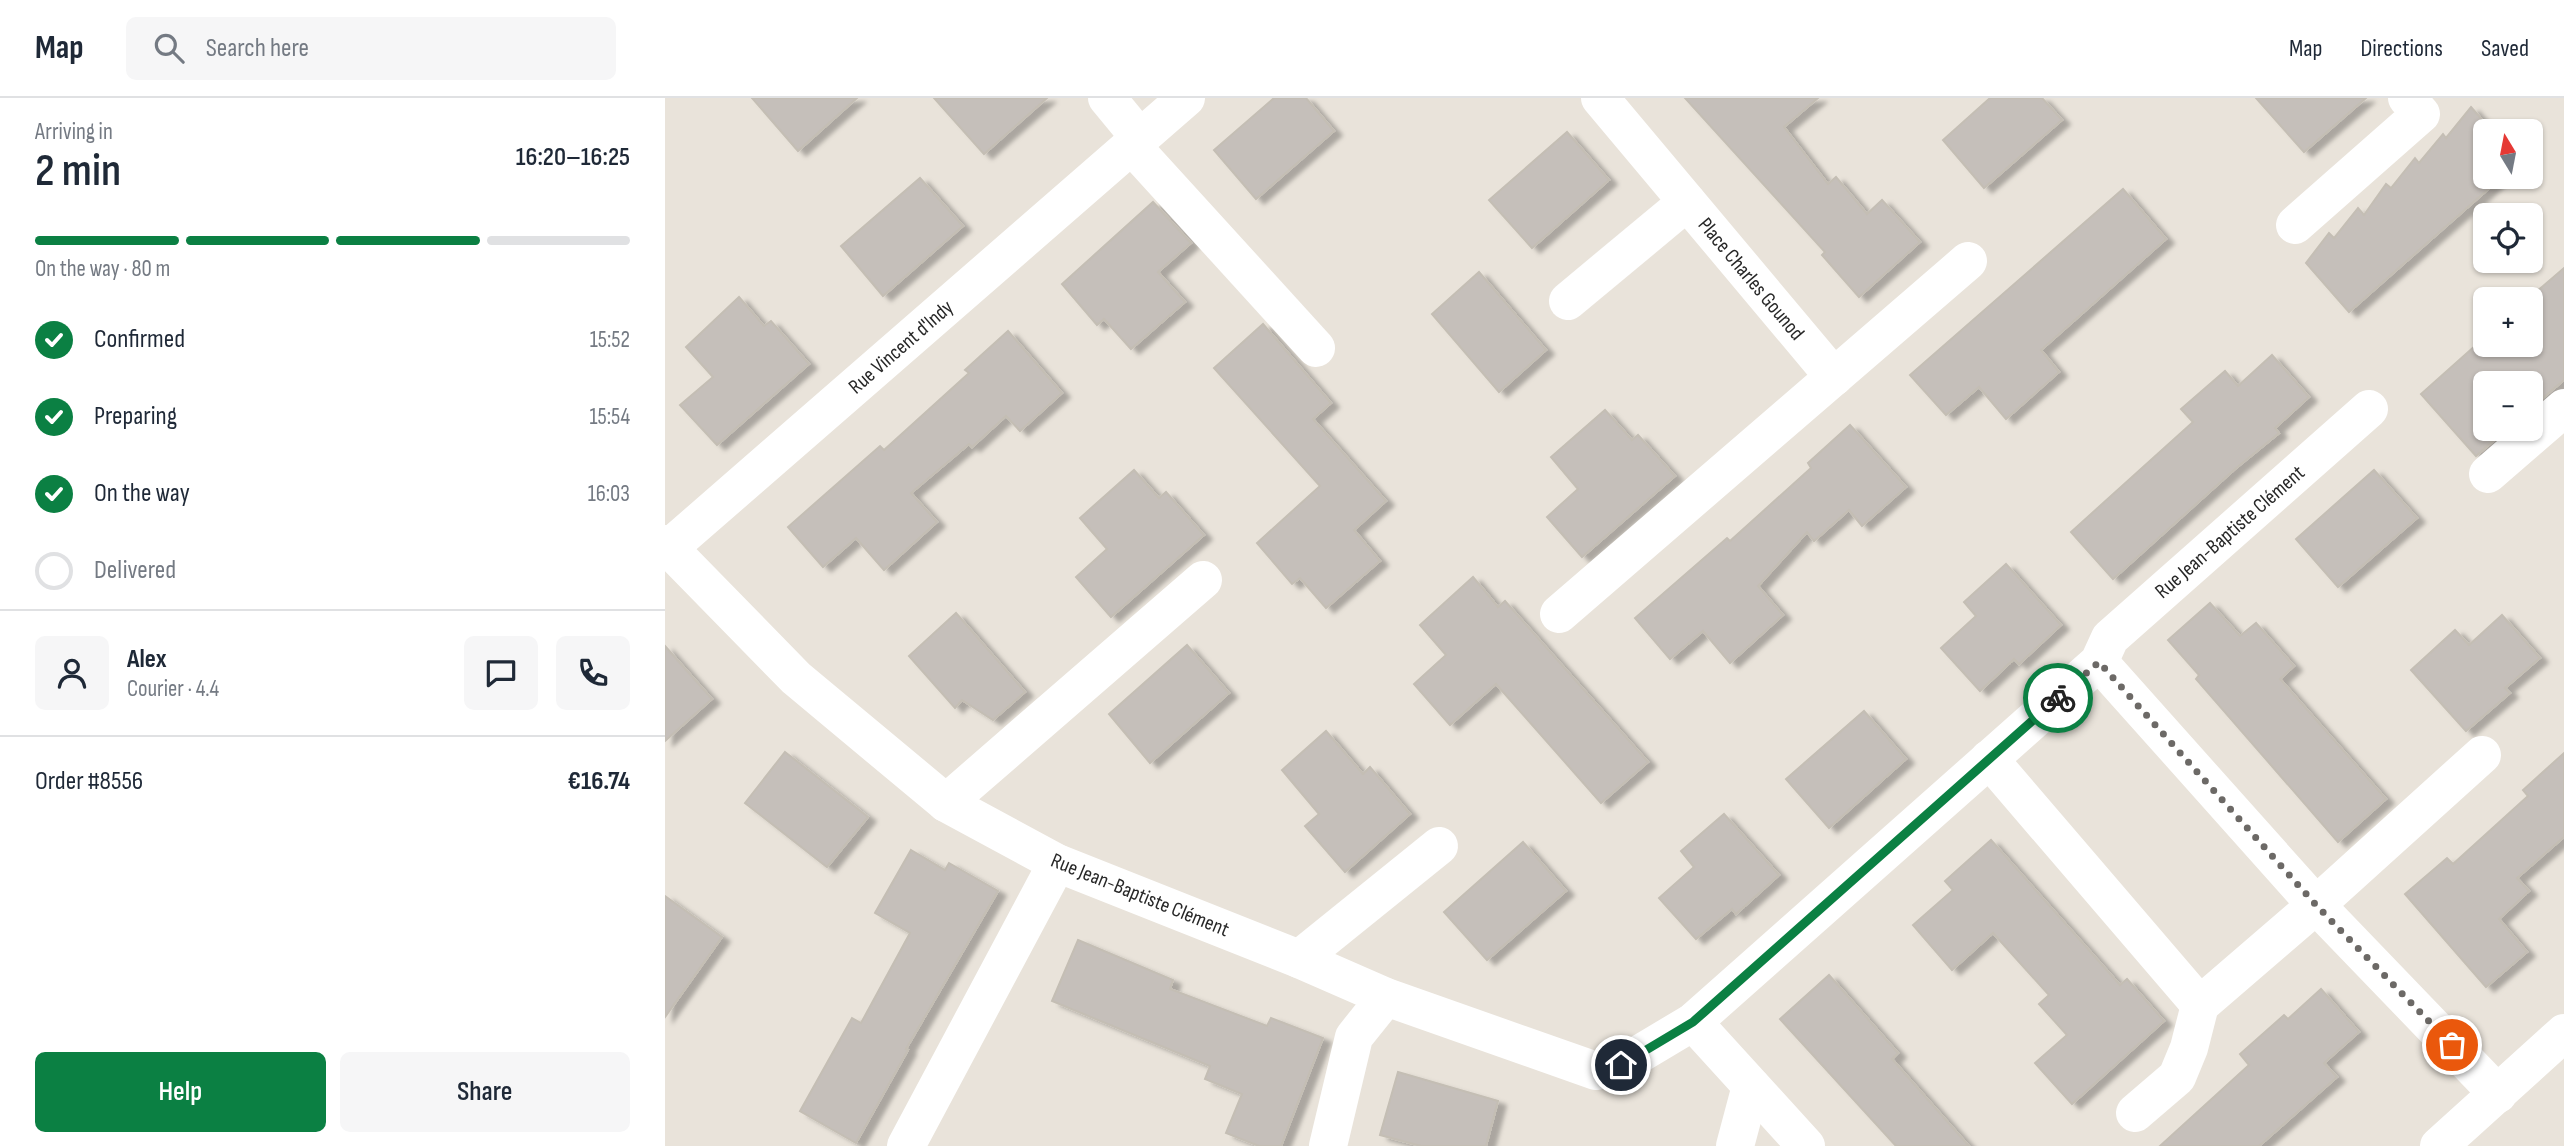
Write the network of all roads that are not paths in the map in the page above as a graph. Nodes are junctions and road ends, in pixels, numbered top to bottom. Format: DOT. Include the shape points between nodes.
graph roads {
  1 [pos="1107,98"];
  2 [pos="1187,98"];
  3 [pos="1600,98"];
  4 [pos="2407,98"];
  5 [pos="1136,142"];
  6 [pos="1688,202"];
  7 [pos="2295,225"];
  8 [pos="1968,261"];
  9 [pos="1568,301"];
  10 [pos="1316,348"];
  11 [pos="1834,377"];
  12 [pos="2564,408"];
  13 [pos="2369,409"];
  14 [pos="2488,474"];
  15 [pos="667,546"];
  16 [pos="1203,580"];
  17 [pos="1559,614"];
  18 [pos="2099,662"];
  19 [pos="2482,755"];
  20 [pos="1989,759"];
  21 [pos="946,803"];
  22 [pos="1439,846"];
  23 [pos="1057,863"];
  24 [pos="2316,905"];
  25 [pos="1299,960"];
  26 [pos="1386,997"];
  27 [pos="2200,1004"];
  28 [pos="1693,1022"];
  29 [pos="2564,1032"];
  30 [pos="1751,1086"];
  31 [pos="2498,1094"];
  32 [pos="2135,1113"];
  33 [pos="906,1146"];
  34 [pos="1328,1146"];
  35 [pos="1735,1146"];
  36 [pos="1806,1146"];
  37 [pos="2439,1146"];
  1 -- 5 [label="street"];
  2 -- 5 [label="street, Rue Vincent d'Indy"];
  3 -- 6 [label="street"];
  4 -- 7 [label="street" via="2421,114"];
  5 -- 10 [label="street"];
  5 -- 15 [label="street, Rue Vincent d'Indy"];
  6 -- 9 [label="street, Place Charles Gounod"];
  6 -- 11 [label="street, Place Charles Gounod"];
  8 -- 11 [label="street"];
  11 -- 17 [label="street"];
  12 -- 14 [label="street"];
  13 -- 18 [label="street, Rue Jean-Baptiste Clément" via="2110,638"];
  15 -- 21 [label="street, Rue Jean-Baptiste Clément" via="796,678"];
  16 -- 21 [label="street"];
  18 -- 20 [label="street, Rue Jean-Baptiste Clément"];
  18 -- 24 [label="street"];
  19 -- 24 [label="street"];
  20 -- 27 [label="street"];
  20 -- 28 [label="street, Rue Jean-Baptiste Clément"];
  21 -- 23 [label="street, Rue Jean-Baptiste Clément"];
  22 -- 25 [label="street"];
  23 -- 25 [label="street, Rue Jean-Baptiste Clément"];
  23 -- 33 [label="street"];
  24 -- 27 [label="street"];
  24 -- 31 [label="street"];
  25 -- 26 [label="street, Rue Jean-Baptiste Clément"];
  26 -- 28 [label="street, Rue Jean-Baptiste Clément" via="1596,1071 1621,1065"];
  26 -- 34 [label="street" via="1354,1037"];
  27 -- 32 [label="street" via="2177,1077"];
  28 -- 30 [label="street"];
  29 -- 31 [label="street"];
  30 -- 35 [label="street"];
  30 -- 36 [label="street"];
  31 -- 37 [label="street"];
}
